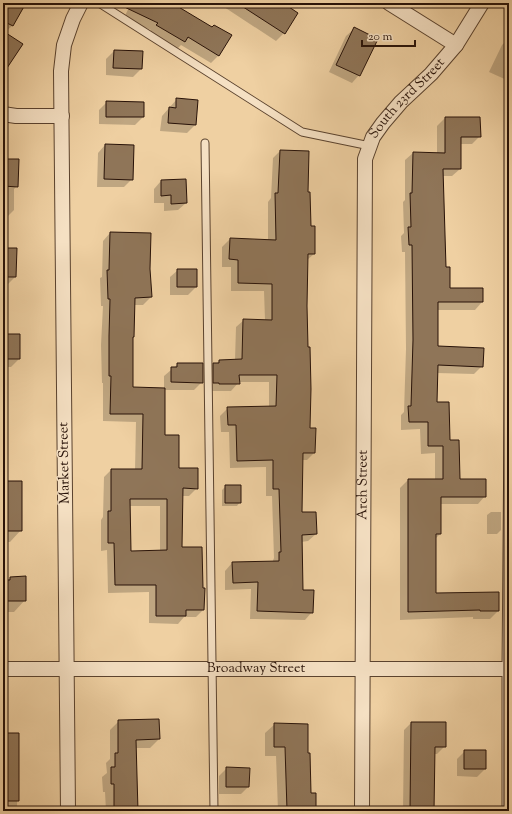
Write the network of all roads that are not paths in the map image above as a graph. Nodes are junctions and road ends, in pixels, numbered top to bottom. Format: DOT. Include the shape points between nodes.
graph roads {
  1 [pos="81,3"];
  2 [pos="99,3"];
  3 [pos="389,3"];
  4 [pos="482,3"];
  5 [pos="456,45"];
  6 [pos="3,114"];
  7 [pos="62,116"];
  8 [pos="205,143"];
  9 [pos="368,152"];
  10 [pos="509,310"];
  11 [pos="67,668"];
  12 [pos="362,668"];
  13 [pos="3,669"];
  14 [pos="213,669"];
  15 [pos="507,669"];
  16 [pos="68,811"];
  17 [pos="214,811"];
  18 [pos="362,811"];
  19 [pos="506,811"];
  1 -- 7 [label="street, Market Street" via="64,45 61,71"];
  2 -- 9 [label="lane" via="302,132"];
  3 -- 5 [label="street"];
  4 -- 5 [label="street, South 23rd Street"];
  5 -- 9 [label="street, South 23rd Street" via="383,123 373,137"];
  6 -- 7 [label="street"];
  7 -- 11 [label="street, Market Street"];
  8 -- 14 [label="lane"];
  9 -- 12 [label="street, Arch Street"];
  10 -- 15 [label="lane"];
  11 -- 13 [label="street, Broadway Street"];
  11 -- 14 [label="street, Broadway Street"];
  11 -- 16 [label="street, Market Street"];
  12 -- 14 [label="street, Broadway Street"];
  12 -- 15 [label="street, Broadway Street"];
  12 -- 18 [label="street, Arch Street"];
  14 -- 17 [label="lane"];
  15 -- 19 [label="lane"];
}
